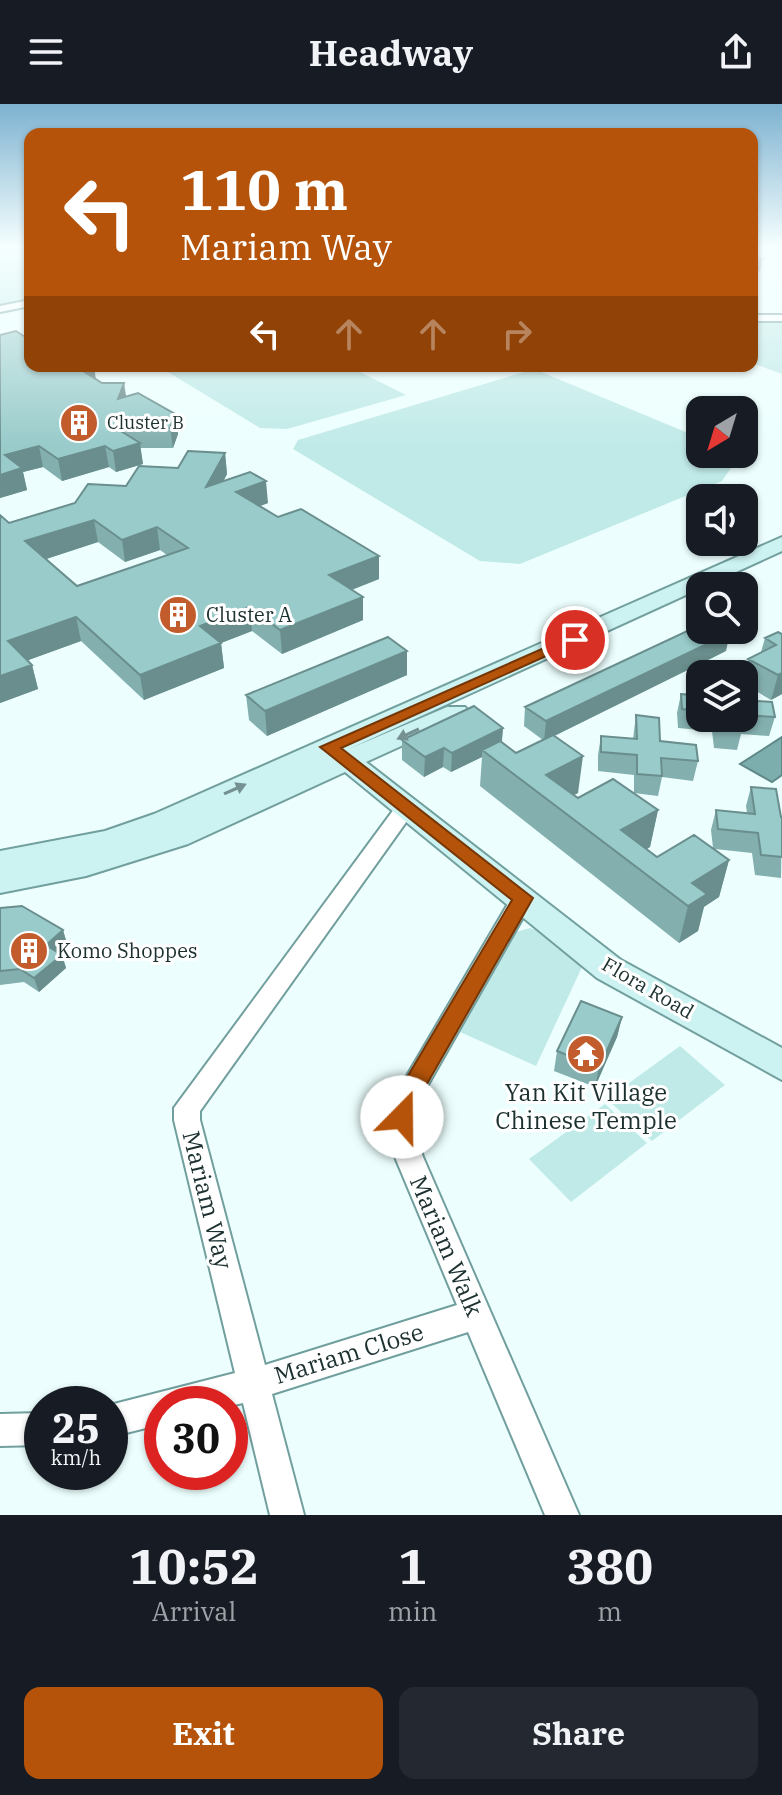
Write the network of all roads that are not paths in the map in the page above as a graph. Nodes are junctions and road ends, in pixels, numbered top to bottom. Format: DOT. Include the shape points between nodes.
graph roads {
  1 [pos="758,318"];
  2 [pos="782,318"];
  3 [pos="782,543"];
  4 [pos="782,563"];
  5 [pos="742,572"];
  6 [pos="753,572"];
  7 [pos="686,599"];
  8 [pos="686,606"];
  9 [pos="338,755"];
  10 [pos="407,806"];
  11 [pos="0,861"];
  12 [pos="0,882"];
  13 [pos="523,898"];
  14 [pos="782,1065"];
  15 [pos="475,1315"];
  16 [pos="254,1384"];
  17 [pos="246,1386"];
  18 [pos="24,1429"];
  19 [pos="0,1430"];
  20 [pos="287,1515"];
  21 [pos="562,1515"];
  1 -- 2 [label="street"];
  3 -- 5 [label="street"];
  4 -- 6 [label="street"];
  7 -- 9 [label="street"];
  8 -- 9 [label="street, one-way"];
  9 -- 10 [label="street"];
  11 -- 9 [label="street, one-way" via="109,840"];
  9 -- 12 [label="street" via="201,827 126,855"];
  10 -- 13 [label="street"];
  10 -- 16 [label="street, Mariam Way" via="187,1108"];
  13 -- 14 [label="street, Flora Road" via="609,969"];
  13 -- 15 [label="street, Mariam Walk" via="408,1096 402,1117 409,1157"];
  15 -- 16 [label="street, Mariam Close"];
  15 -- 21 [label="street, Mariam Walk"];
  16 -- 17 [label="street, Mariam Close"];
  16 -- 20 [label="street, Mariam Way"];
  18 -- 19 [label="street"];
}
